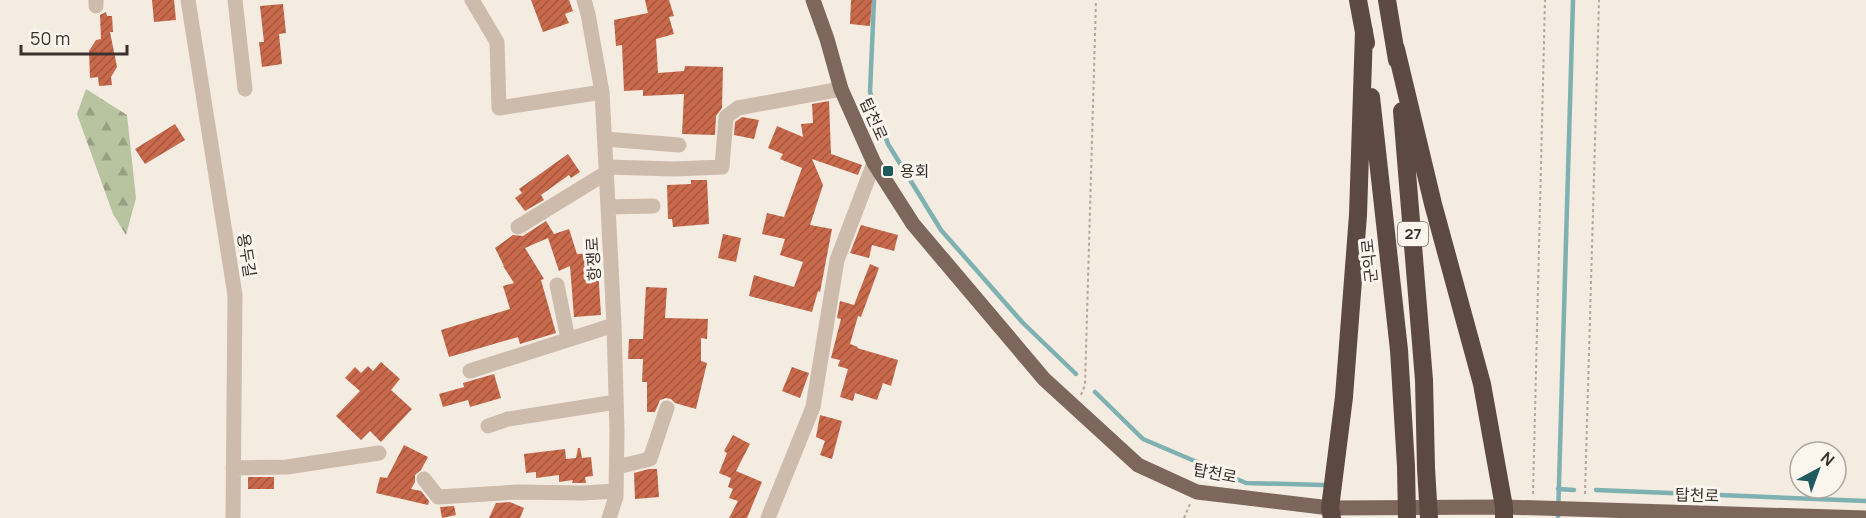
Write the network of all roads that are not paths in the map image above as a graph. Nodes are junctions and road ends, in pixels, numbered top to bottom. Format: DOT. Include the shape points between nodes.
graph roads {
  1 [pos="188,0"];
  2 [pos="235,0"];
  3 [pos="472,0"];
  4 [pos="584,0"];
  5 [pos="813,0"];
  6 [pos="1358,0"];
  7 [pos="1387,0"];
  8 [pos="1364,31"];
  9 [pos="1396,49"];
  10 [pos="245,88"];
  11 [pos="841,89"];
  12 [pos="602,92"];
  13 [pos="605,139"];
  14 [pos="679,145"];
  15 [pos="874,163"];
  16 [pos="606,170"];
  17 [pos="653,206"];
  18 [pos="608,207"];
  19 [pos="518,227"];
  20 [pos="557,285"];
  21 [pos="614,325"];
  22 [pos="568,339"];
  23 [pos="470,371"];
  24 [pos="616,402"];
  25 [pos="667,408"];
  26 [pos="488,426"];
  27 [pos="379,453"];
  28 [pos="617,467"];
  29 [pos="233,468"];
  30 [pos="423,479"];
  31 [pos="616,491"];
  32 [pos="1331,513"];
  33 [pos="1504,513"];
  34 [pos="233,518"];
  35 [pos="609,518"];
  36 [pos="768,518"];
  37 [pos="1407,518"];
  38 [pos="1429,518"];
  39 [pos="1866,518"];
  1 -- 29 [label="street, 용두길" via="235,295"];
  2 -- 10 [label="street"];
  3 -- 12 [label="street" via="497,42 499,108"];
  4 -- 12 [label="street, 항쟁로"];
  5 -- 11 [label="main road, 탑천로"];
  6 -- 8 [label="highway, 군익로"];
  7 -- 9 [label="highway, 27"];
  8 -- 32 [label="highway" via="1357,227"];
  8 -- 37 [label="highway, 군익로, bridge" via="1399,350"];
  9 -- 33 [label="highway" via="1482,384"];
  9 -- 38 [label="highway, 27, bridge" via="1424,380"];
  11 -- 15 [label="main road, 탑천로"];
  11 -- 16 [label="street" via="738,108 726,117 722,167"];
  12 -- 13 [label="street, 항쟁로"];
  13 -- 14 [label="street"];
  13 -- 16 [label="street, 항쟁로"];
  15 -- 32 [label="main road, 탑천로" via="913,224 1044,379 1138,465 1197,492"];
  15 -- 36 [label="street" via="837,260 813,407"];
  16 -- 18 [label="street, 항쟁로"];
  16 -- 19 [label="street"];
  17 -- 18 [label="street"];
  18 -- 21 [label="street, 항쟁로"];
  20 -- 22 [label="street"];
  21 -- 22 [label="street"];
  21 -- 24 [label="street, 항쟁로"];
  22 -- 23 [label="street"];
  24 -- 26 [label="street" via="508,419"];
  24 -- 28 [label="street, 항쟁로"];
  25 -- 28 [label="street" via="651,459"];
  27 -- 29 [label="street" via="287,467"];
  28 -- 31 [label="street, 항쟁로"];
  29 -- 34 [label="street, 용두길"];
  30 -- 31 [label="street" via="438,497"];
  31 -- 35 [label="street, 항쟁로"];
  32 -- 33 [label="main road, 탑천로"];
  33 -- 39 [label="main road, 탑천로" via="1537,509"];
}
